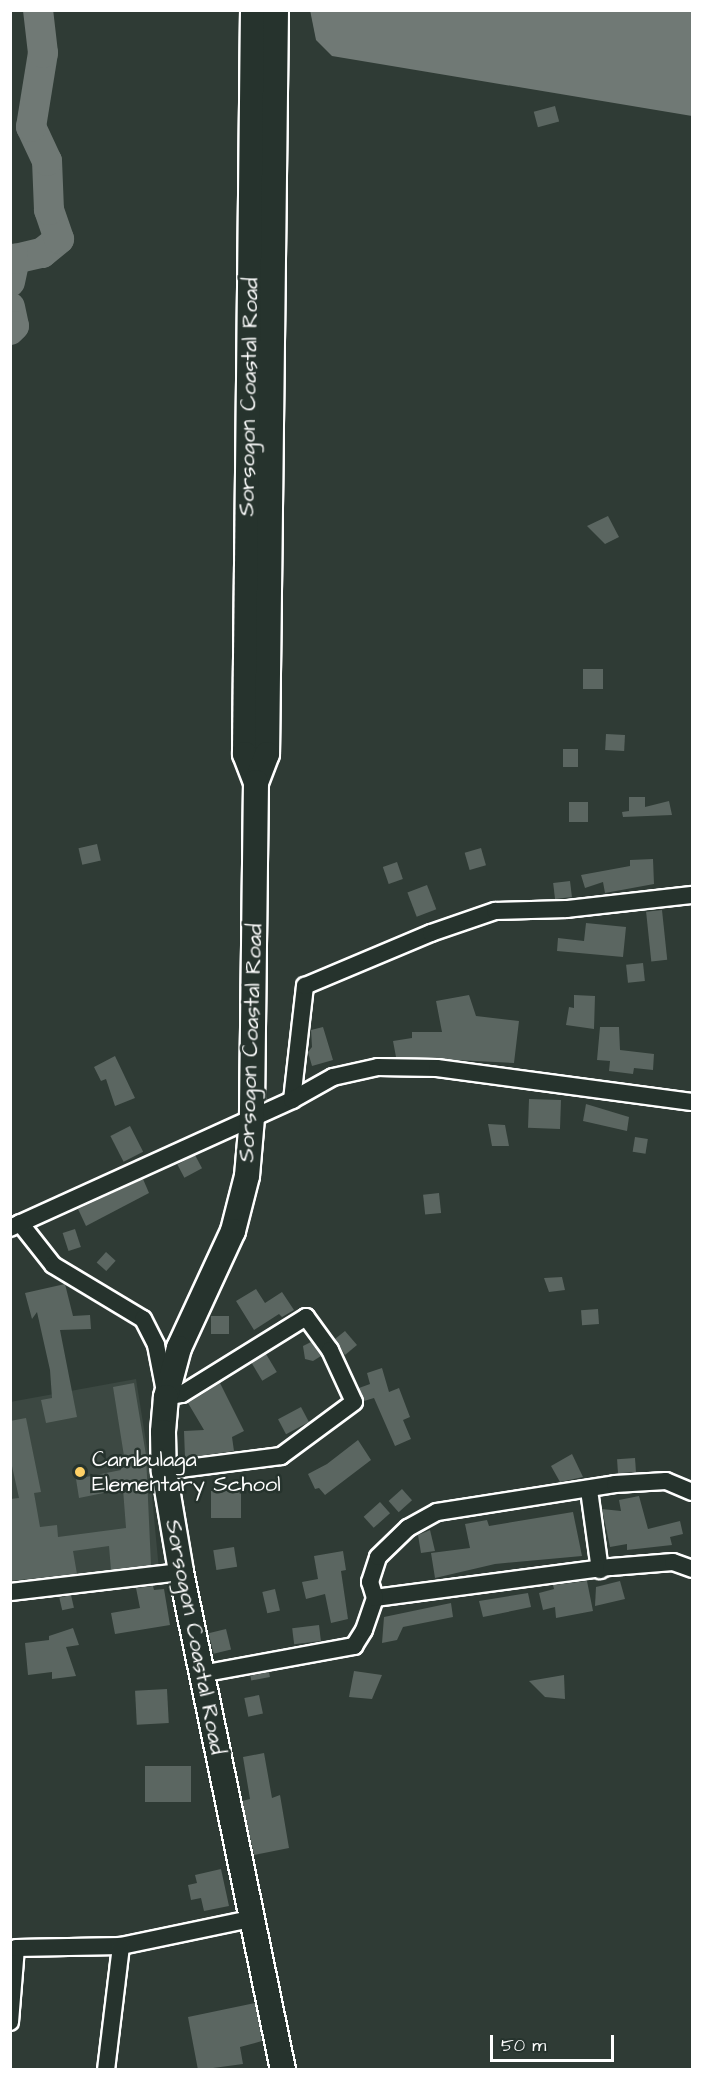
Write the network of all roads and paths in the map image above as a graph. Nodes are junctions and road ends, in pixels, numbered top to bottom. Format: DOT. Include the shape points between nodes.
graph roads {
  1 [pos="253,10"];
  2 [pos="276,10"];
  3 [pos="264,67"];
  4 [pos="693,895"];
  5 [pos="292,1100"];
  6 [pos="693,1102"];
  7 [pos="252,1118"];
  8 [pos="15,1226"];
  9 [pos="166,1397"];
  10 [pos="164,1471"];
  11 [pos="588,1490"];
  12 [pos="693,1492"];
  13 [pos="693,1569"];
  14 [pos="600,1570"];
  15 [pos="181,1572"];
  16 [pos="10,1592"];
  17 [pos="375,1598"];
  18 [pos="201,1674"];
  19 [pos="250,1919"];
  20 [pos="121,1946"];
  21 [pos="13,1948"];
  22 [pos="10,2022"];
  23 [pos="106,2070"];
  24 [pos="283,2070"];
  1 -- 3 [label="highway, Sorsogon Coastal Road"];
  2 -- 3 [label="highway, Sorsogon Coastal Road"];
  3 -- 7 [label="highway, Sorsogon Coastal Road" via="267,754 256,782"];
  4 -- 5 [label="street" via="567,909 495,911 431,933 305,986"];
  5 -- 6 [label="street" via="333,1077 378,1067 437,1068"];
  5 -- 7 [label="street"];
  7 -- 8 [label="street"];
  7 -- 9 [label="highway, Sorsogon Coastal Road" via="247,1176 233,1231 179,1348"];
  8 -- 9 [label="street" via="52,1265 143,1319 156,1345"];
  9 -- 10 [label="highway, Sorsogon Coastal Road"];
  9 -- 10 [label="street" via="182,1394 306,1317 330,1350 354,1402 281,1456"];
  10 -- 15 [label="highway, Sorsogon Coastal Road"];
  11 -- 12 [label="street" via="666,1481"];
  11 -- 14 [label="street"];
  11 -- 17 [label="street" via="437,1512 408,1528 378,1557 370,1582"];
  13 -- 14 [label="street" via="673,1562"];
  14 -- 17 [label="street"];
  15 -- 16 [label="street"];
  15 -- 18 [label="highway, Sorsogon Coastal Road"];
  17 -- 18 [label="street" via="354,1646"];
  18 -- 19 [label="highway, Sorsogon Coastal Road"];
  19 -- 20 [label="street"];
  19 -- 24 [label="highway, Sorsogon Coastal Road"];
  20 -- 21 [label="street"];
  20 -- 23 [label="street"];
  21 -- 22 [label="street"];
}
